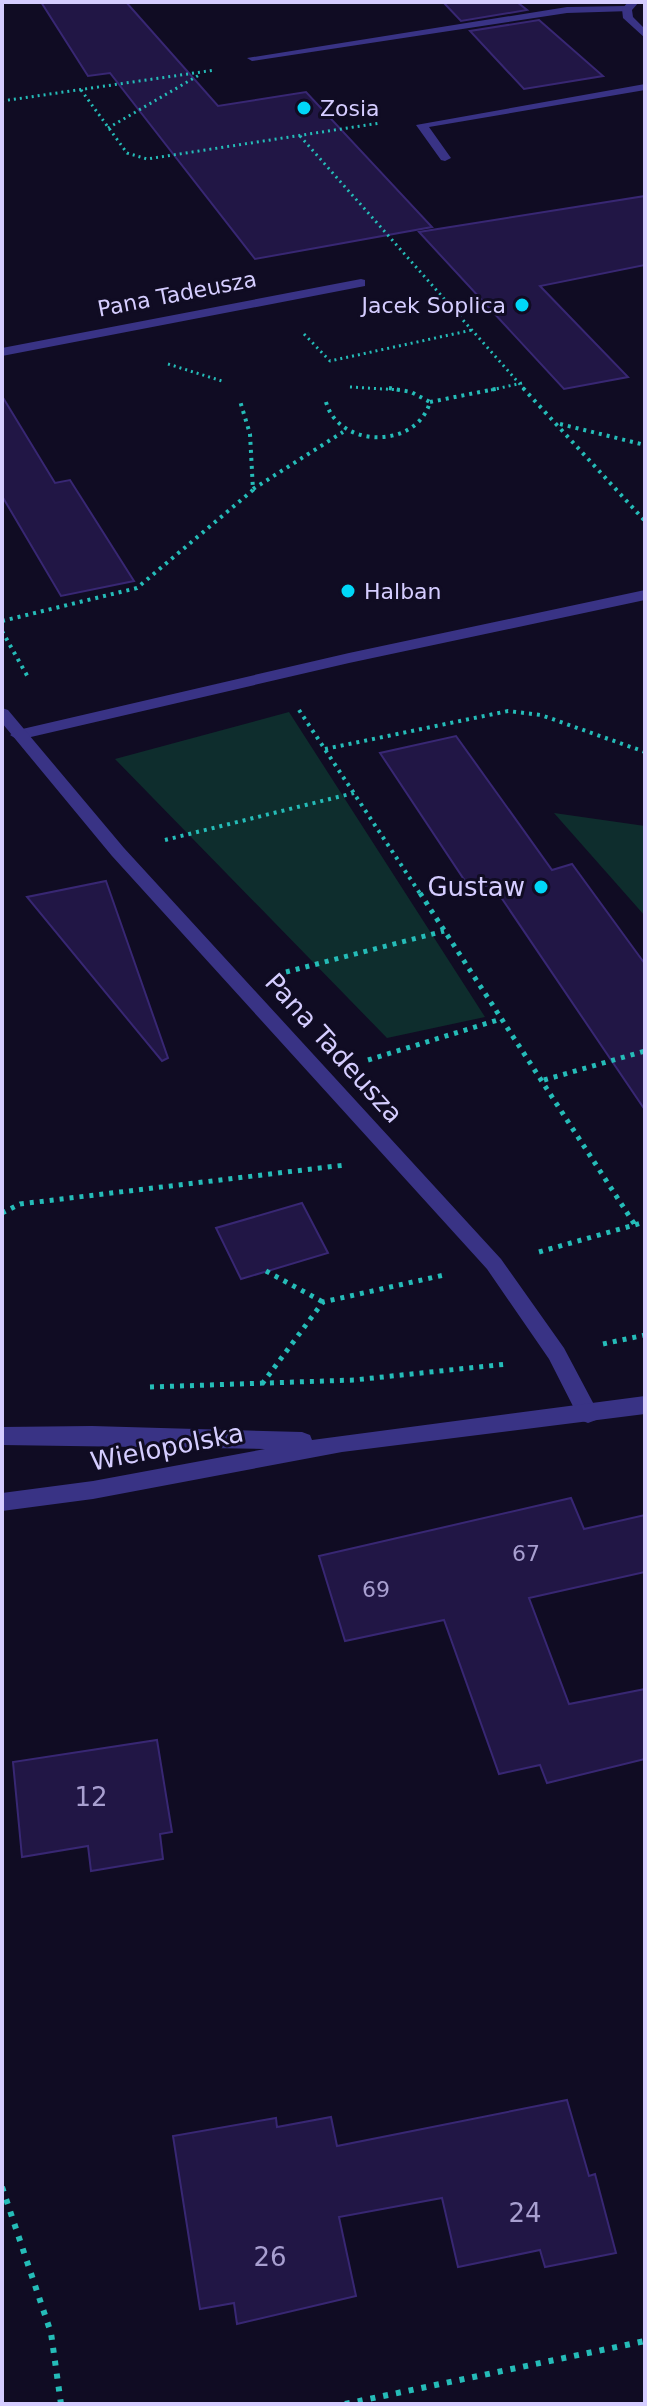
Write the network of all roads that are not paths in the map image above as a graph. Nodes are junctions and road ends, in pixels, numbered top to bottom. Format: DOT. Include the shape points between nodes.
graph roads {
  1 [pos="630,6"];
  2 [pos="645,35"];
  3 [pos="252,58"];
  4 [pos="645,87"];
  5 [pos="445,158"];
  6 [pos="361,283"];
  7 [pos="2,352"];
  8 [pos="645,595"];
  9 [pos="2,713"];
  10 [pos="18,735"];
  11 [pos="645,1405"];
  12 [pos="588,1414"];
  13 [pos="2,1436"];
  14 [pos="342,1443"];
  15 [pos="2,1502"];
  1 -- 2 [label="street" via="628,18"];
  1 -- 3 [label="street" via="567,10"];
  4 -- 5 [label="street" via="422,125"];
  6 -- 7 [label="street, Pana Tadeusza"];
  8 -- 10 [label="street"];
  9 -- 10 [label="street, Pana Tadeusza"];
  10 -- 12 [label="street, Pana Tadeusza" via="494,1264 557,1354"];
  11 -- 12 [label="street, Wielopolska"];
  12 -- 14 [label="street, Wielopolska"];
  13 -- 14 [label="street, Wielopolska"];
  14 -- 15 [label="street, Wielopolska"];
}
